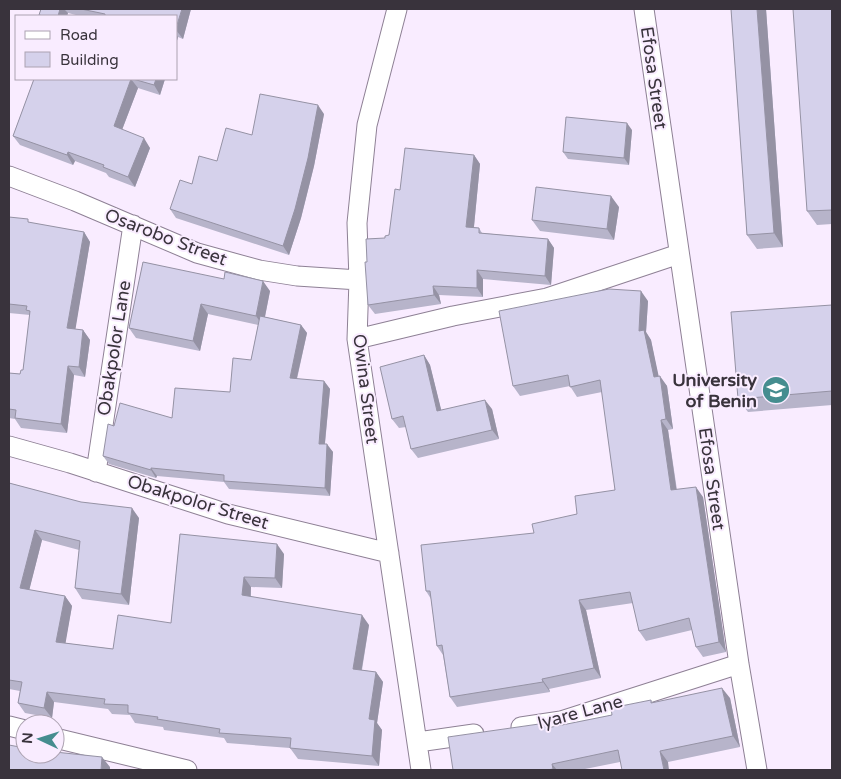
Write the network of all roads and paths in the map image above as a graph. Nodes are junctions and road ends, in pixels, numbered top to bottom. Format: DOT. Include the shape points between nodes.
graph roads {
  1 [pos="397,9"];
  2 [pos="644,9"];
  3 [pos="9,176"];
  4 [pos="133,225"];
  5 [pos="679,254"];
  6 [pos="359,280"];
  7 [pos="357,339"];
  8 [pos="9,446"];
  9 [pos="96,472"];
  10 [pos="388,553"];
  11 [pos="739,664"];
  12 [pos="65,740"];
  13 [pos="418,742"];
  14 [pos="187,770"];
  15 [pos="421,770"];
  16 [pos="757,770"];
  1 -- 6 [label="street, Owina Street" via="367,125 356,222"];
  2 -- 5 [label="street, Efosa Street"];
  3 -- 4 [label="street, Osarobo Street"];
  4 -- 6 [label="street, Osarobo Street" via="197,252 259,270"];
  4 -- 9 [label="street, Obakpolor Lane"];
  5 -- 7 [label="street" via="547,298"];
  5 -- 11 [label="street, Efosa Street"];
  6 -- 7 [label="street, Owina Street"];
  7 -- 10 [label="street, Owina Street"];
  8 -- 9 [label="street, Obakpolor Street"];
  9 -- 10 [label="street, Obakpolor Street" via="228,514"];
  10 -- 13 [label="street, Owina Street"];
  11 -- 13 [label="street, Iyare Lane" via="560,721"];
  11 -- 16 [label="street, Efosa Street"];
  12 -- 14 [label="street"];
  13 -- 15 [label="street, Owina Street"];
}
